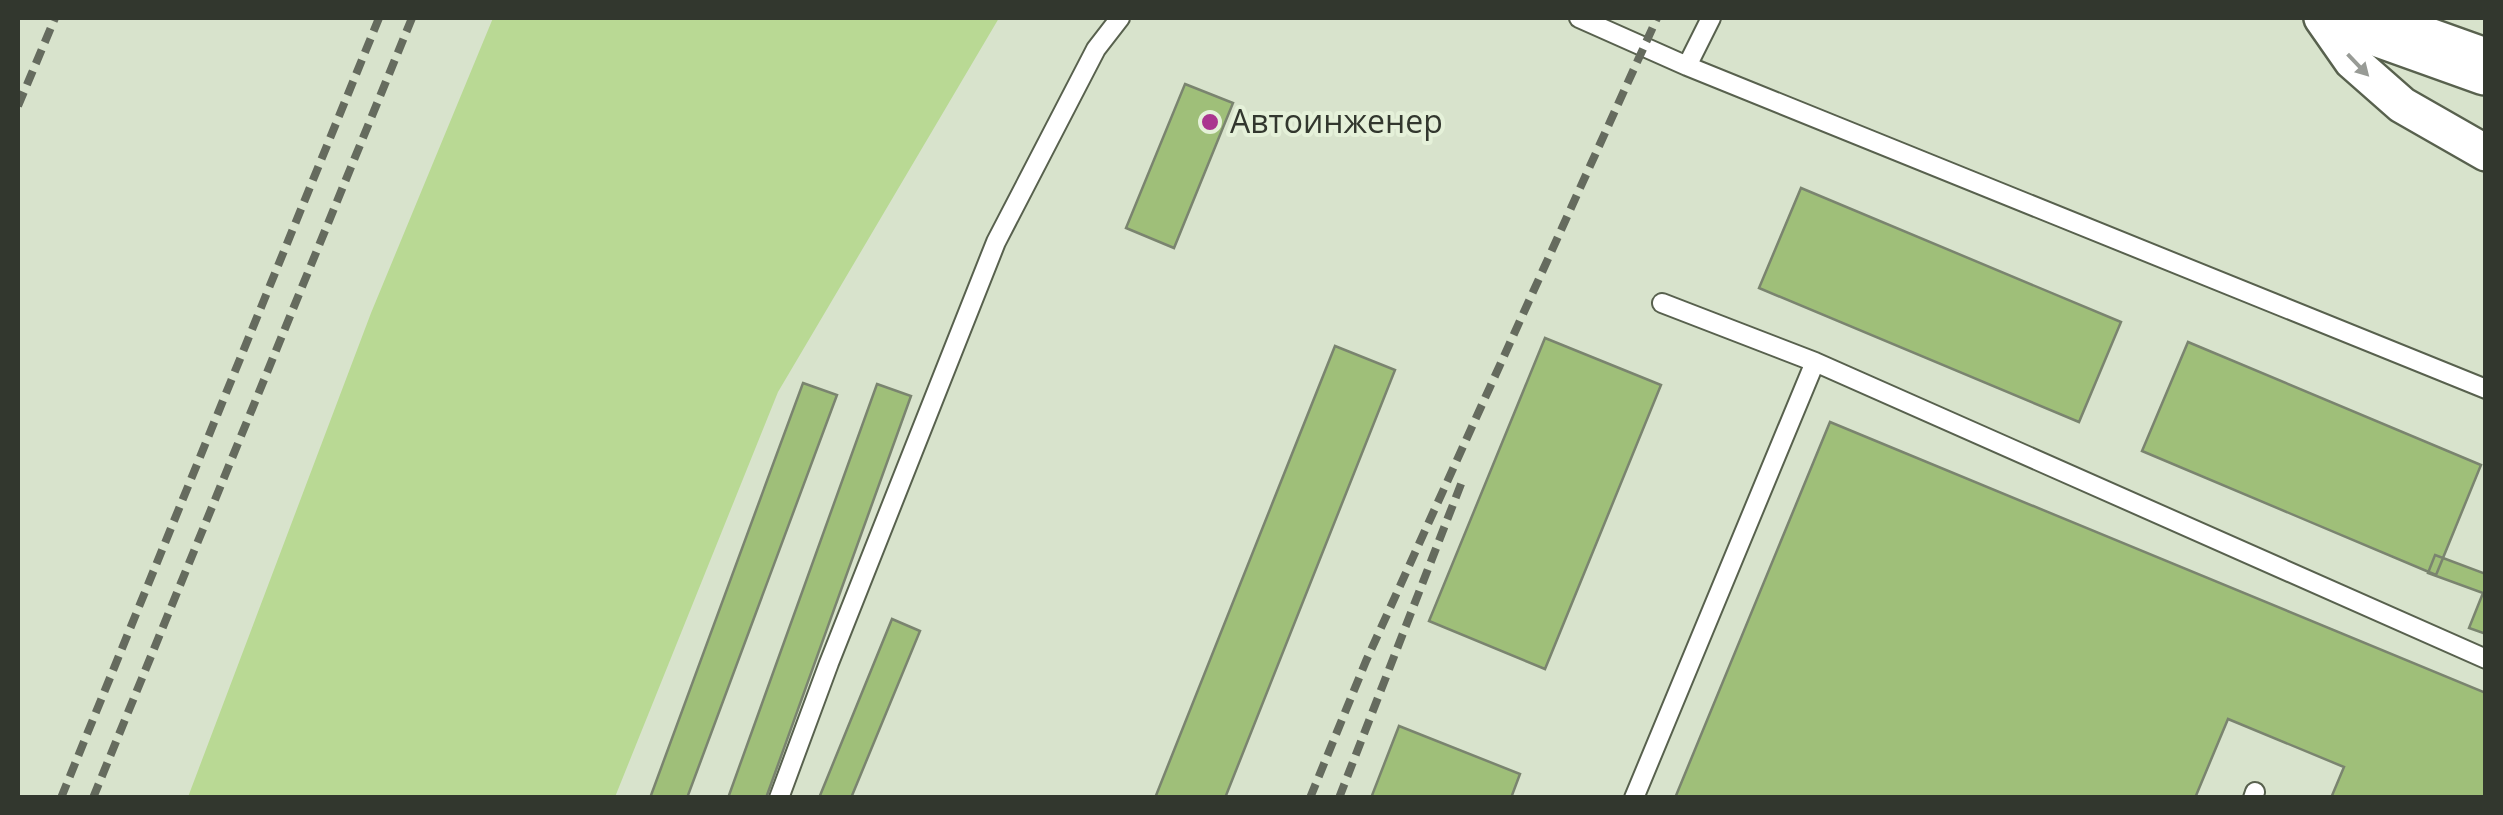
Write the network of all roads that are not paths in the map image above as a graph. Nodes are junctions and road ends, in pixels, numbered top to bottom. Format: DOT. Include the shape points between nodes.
graph roads {
  1 [pos="1120,18"];
  2 [pos="1711,18"];
  3 [pos="2322,18"];
  4 [pos="2349,18"];
  5 [pos="1588,19"];
  6 [pos="1687,66"];
  7 [pos="2486,67"];
  8 [pos="2486,153"];
  9 [pos="1662,303"];
  10 [pos="1814,362"];
  11 [pos="2486,388"];
  12 [pos="2486,658"];
  13 [pos="780,798"];
  14 [pos="1634,798"];
  1 -- 13 [label="lane" via="1096,49 996,242"];
  2 -- 6 [label="lane"];
  3 -- 8 [label="street, one-way" via="2352,62 2402,105"];
  4 -- 7 [label="main road"];
  5 -- 6 [label="lane"];
  6 -- 11 [label="lane"];
  9 -- 10 [label="lane"];
  10 -- 12 [label="lane"];
  10 -- 14 [label="lane"];
}
